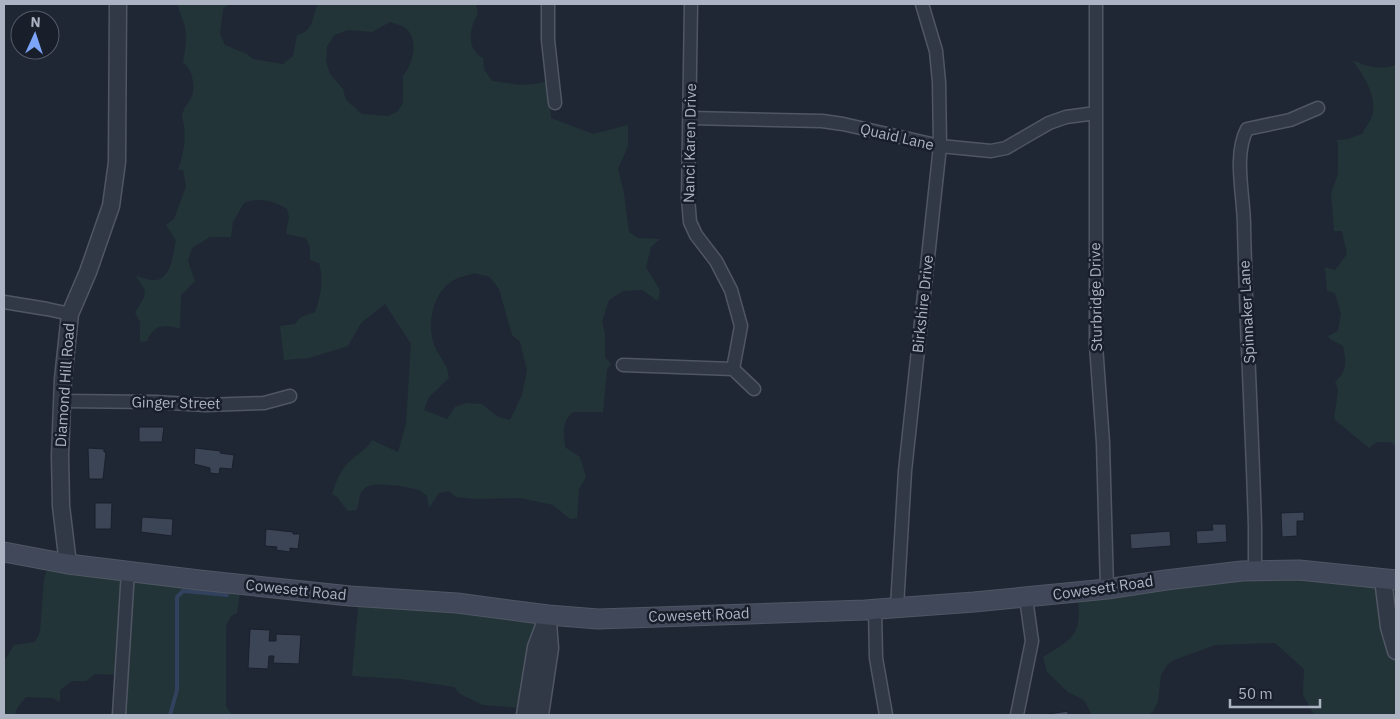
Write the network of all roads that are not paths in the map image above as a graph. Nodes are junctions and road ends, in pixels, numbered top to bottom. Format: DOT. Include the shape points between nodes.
graph roads {
  1 [pos="118,4"];
  2 [pos="548,4"];
  3 [pos="691,4"];
  4 [pos="922,4"];
  5 [pos="1096,4"];
  6 [pos="555,103"];
  7 [pos="1318,108"];
  8 [pos="1096,113"];
  9 [pos="690,118"];
  10 [pos="940,146"];
  11 [pos="4,302"];
  12 [pos="70,314"];
  13 [pos="623,365"];
  14 [pos="733,369"];
  15 [pos="754,389"];
  16 [pos="290,396"];
  17 [pos="62,401"];
  18 [pos="4,552"];
  19 [pos="68,564"];
  20 [pos="128,571"];
  21 [pos="1255,571"];
  22 [pos="1390,579"];
  23 [pos="1107,589"];
  24 [pos="1026,598"];
  25 [pos="897,607"];
  26 [pos="875,609"];
  27 [pos="548,615"];
  28 [pos="1396,651"];
  29 [pos="119,715"];
  30 [pos="524,715"];
  31 [pos="540,715"];
  32 [pos="886,715"];
  33 [pos="1017,715"];
  1 -- 12 [label="street, Diamond Hill Road" via="117,162 111,206"];
  2 -- 6 [label="street" via="548,40"];
  3 -- 9 [label="street, Nanci Karen Drive"];
  4 -- 10 [label="street, Birkshire Drive" via="936,51"];
  5 -- 8 [label="street, Sturbridge Drive"];
  7 -- 21 [label="street, Spinnaker Lane" via="1290,120 1247,129 1241,140"];
  8 -- 10 [label="street, Quaid Lane" via="1049,123 1006,148 991,151"];
  8 -- 23 [label="street, Sturbridge Drive" via="1096,345 1103,443"];
  9 -- 10 [label="street, Quaid Lane" via="822,121"];
  9 -- 14 [label="street, Nanci Karen Drive" via="690,222 731,290 741,326"];
  10 -- 25 [label="street, Birkshire Drive" via="906,472"];
  11 -- 12 [label="street"];
  12 -- 17 [label="street, Diamond Hill Road"];
  13 -- 14 [label="street"];
  14 -- 15 [label="street"];
  16 -- 17 [label="street, Ginger Street" via="264,403 205,405"];
  17 -- 19 [label="street, Diamond Hill Road" via="61,506"];
  18 -- 19 [label="main road, Cowesett Road"];
  19 -- 20 [label="main road, Cowesett Road"];
  20 -- 27 [label="main road, Cowesett Road"];
  20 -- 29 [label="street"];
  21 -- 22 [label="main road, Cowesett Road" via="1299,570"];
  21 -- 23 [label="main road, Cowesett Road"];
  22 -- 28 [label="street" via="1389,628"];
  23 -- 24 [label="main road, Cowesett Road"];
  24 -- 25 [label="main road, Cowesett Road"];
  24 -- 33 [label="street" via="1032,642"];
  25 -- 26 [label="main road, Cowesett Road"];
  26 -- 27 [label="main road, Cowesett Road" via="710,616 598,618"];
  26 -- 32 [label="street" via="876,658"];
  27 -- 30 [label="street" via="536,647"];
  27 -- 31 [label="street" via="550,648"];
}
